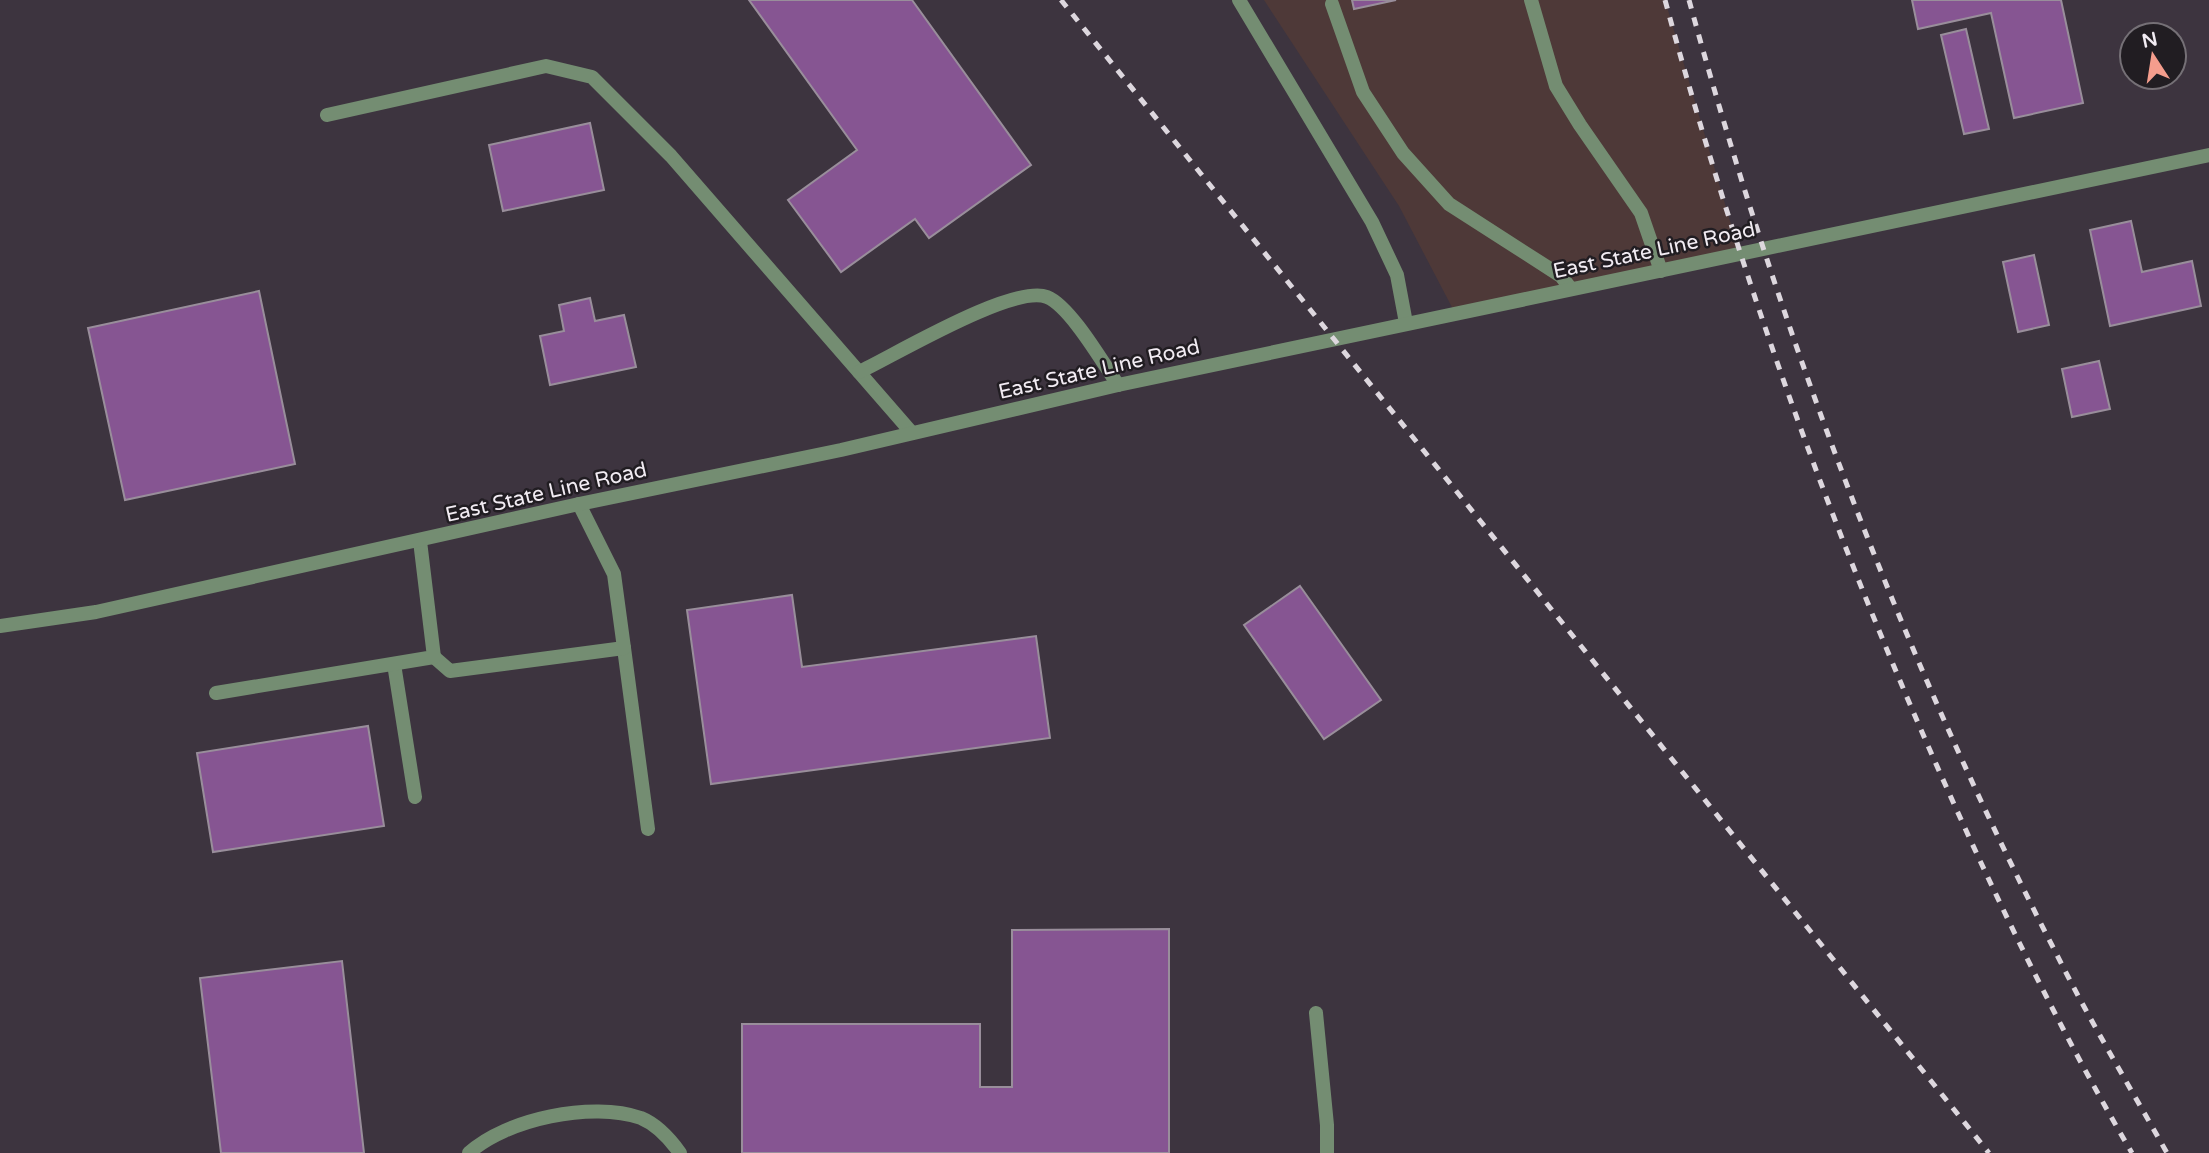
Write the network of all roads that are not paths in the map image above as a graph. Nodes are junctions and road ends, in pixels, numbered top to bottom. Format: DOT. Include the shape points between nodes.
graph roads {
  1 [pos="1239,0"];
  2 [pos="1531,0"];
  3 [pos="1332,4"];
  4 [pos="327,115"];
  5 [pos="2209,155"];
  6 [pos="1661,271"];
  7 [pos="1571,289"];
  8 [pos="1406,323"];
  9 [pos="859,373"];
  10 [pos="1118,385"];
  11 [pos="912,433"];
  12 [pos="579,504"];
  13 [pos="420,541"];
  14 [pos="5,626"];
  15 [pos="624,648"];
  16 [pos="434,657"];
  17 [pos="394,664"];
  18 [pos="216,693"];
  19 [pos="415,797"];
  20 [pos="648,829"];
  21 [pos="1316,1013"];
  22 [pos="468,1153"];
  23 [pos="680,1153"];
  24 [pos="1327,1153"];
  1 -- 8 [label="street" via="1372,222 1397,275"];
  2 -- 6 [label="street" via="1556,86 1641,213"];
  3 -- 7 [label="street" via="1363,92 1403,153 1449,204 1561,276"];
  4 -- 9 [label="street" via="546,66 592,77 671,156"];
  5 -- 6 [label="street, East State Line Road"];
  6 -- 7 [label="street, East State Line Road"];
  7 -- 8 [label="street, East State Line Road"];
  8 -- 10 [label="street, East State Line Road"];
  9 -- 10 [label="street" via="998,302 1024,295 1048,297 1065,312"];
  9 -- 11 [label="street"];
  10 -- 11 [label="street, East State Line Road"];
  11 -- 12 [label="street, East State Line Road"];
  12 -- 13 [label="street, East State Line Road"];
  12 -- 15 [label="street" via="614,574"];
  13 -- 14 [label="street, East State Line Road" via="96,612"];
  13 -- 16 [label="street"];
  15 -- 16 [label="street" via="450,671"];
  15 -- 20 [label="street"];
  16 -- 17 [label="street"];
  17 -- 18 [label="street"];
  17 -- 19 [label="street"];
  21 -- 24 [label="street"];
  22 -- 23 [label="street" via="484,1139 520,1124 609,1111 642,1119 666,1134"];
}
